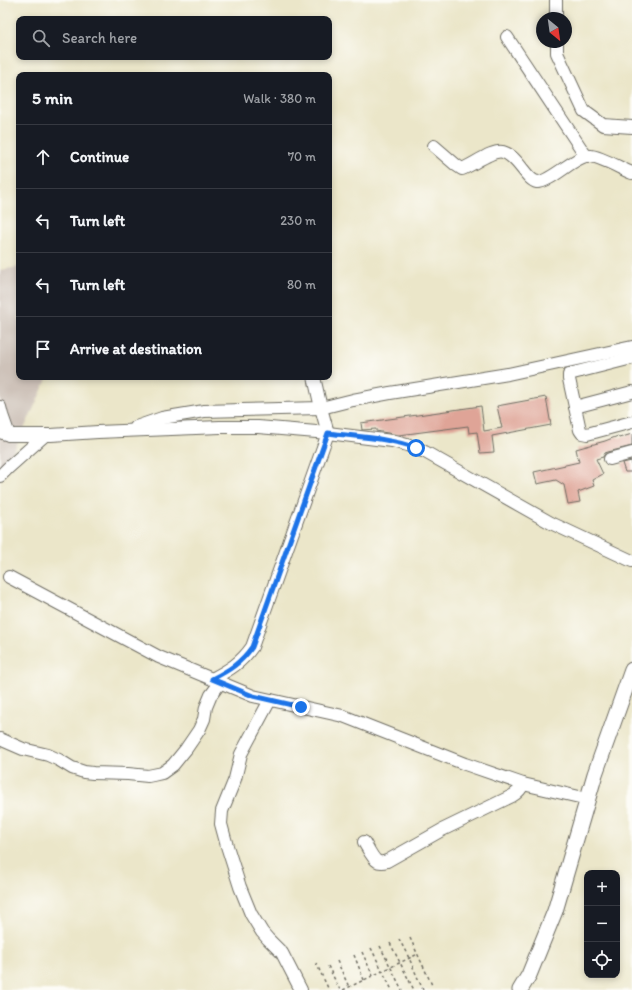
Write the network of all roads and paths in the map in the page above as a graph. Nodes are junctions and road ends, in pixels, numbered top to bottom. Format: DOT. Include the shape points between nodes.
graph roads {
  1 [pos="556,0"];
  2 [pos="556,12"];
  3 [pos="507,37"];
  4 [pos="557,48"];
  5 [pos="632,127"];
  6 [pos="434,146"];
  7 [pos="586,156"];
  8 [pos="632,173"];
  9 [pos="632,347"];
  10 [pos="632,358"];
  11 [pos="315,380"];
  12 [pos="632,392"];
  13 [pos="575,407"];
  14 [pos="0,408"];
  15 [pos="321,408"];
  16 [pos="632,422"];
  17 [pos="124,431"];
  18 [pos="328,433"];
  19 [pos="4,434"];
  20 [pos="45,435"];
  21 [pos="632,453"];
  22 [pos="610,459"];
  23 [pos="0,476"];
  24 [pos="632,561"];
  25 [pos="9,577"];
  26 [pos="632,670"];
  27 [pos="216,681"];
  28 [pos="270,700"];
  29 [pos="0,739"];
  30 [pos="523,784"];
  31 [pos="588,799"];
  32 [pos="364,842"];
  33 [pos="410,938"];
  34 [pos="399,939"];
  35 [pos="390,942"];
  36 [pos="380,946"];
  37 [pos="371,948"];
  38 [pos="362,952"];
  39 [pos="418,954"];
  40 [pos="354,955"];
  41 [pos="409,958"];
  42 [pos="337,961"];
  43 [pos="400,962"];
  44 [pos="316,963"];
  45 [pos="328,966"];
  46 [pos="391,967"];
  47 [pos="383,971"];
  48 [pos="373,976"];
  49 [pos="364,980"];
  50 [pos="432,986"];
  51 [pos="349,987"];
  52 [pos="301,990"];
  53 [pos="329,990"];
  54 [pos="340,990"];
  55 [pos="343,990"];
  56 [pos="392,990"];
  57 [pos="402,990"];
  58 [pos="414,990"];
  59 [pos="423,990"];
  60 [pos="520,990"];
  1 -- 2 [label="street"];
  3 -- 7 [label="street"];
  4 -- 5 [label="street" via="584,111 603,125"];
  6 -- 7 [label="street" via="462,169 494,152 501,151 515,158 530,178 537,182"];
  7 -- 8 [label="street" via="595,157"];
  9 -- 15 [label="street" via="508,374 353,400"];
  10 -- 13 [label="street" via="569,375"];
  11 -- 15 [label="street"];
  12 -- 13 [label="street"];
  13 -- 16 [label="street" via="582,433 587,434"];
  14 -- 19 [label="street"];
  15 -- 17 [label="street" via="204,411 162,418"];
  15 -- 18 [label="street"];
  17 -- 18 [label="street" via="250,427"];
  17 -- 20 [label="street"];
  18 -- 24 [label="street" via="392,441 425,452 551,523"];
  18 -- 27 [label="street" via="252,647 237,664"];
  19 -- 20 [label="street"];
  20 -- 23 [label="street"];
  21 -- 22 [label="street"];
  25 -- 27 [label="street" via="159,657"];
  26 -- 31 [label="main road"];
  27 -- 28 [label="street"];
  27 -- 29 [label="street" via="199,730 173,765 162,773 148,776 84,772 48,755 23,749"];
  28 -- 30 [label="street" via="343,716"];
  28 -- 52 [label="street" via="241,754 235,779 222,811 221,824 251,914 262,932 282,953"];
  30 -- 31 [label="street"];
  30 -- 32 [label="street" via="512,796 442,830 387,861 378,862 374,859"];
  31 -- 60 [label="main road" via="554,911 529,975"];
  33 -- 39 [label="path"];
  34 -- 41 [label="path"];
  35 -- 43 [label="path"];
  36 -- 46 [label="path"];
  37 -- 47 [label="path"];
  38 -- 48 [label="path"];
  39 -- 41 [label="path"];
  39 -- 50 [label="path"];
  40 -- 49 [label="path"];
  41 -- 43 [label="path"];
  41 -- 59 [label="path"];
  42 -- 51 [label="path"];
  43 -- 46 [label="path"];
  43 -- 58 [label="path"];
  44 -- 53 [label="path"];
  45 -- 54 [label="path"];
  46 -- 47 [label="path"];
  46 -- 57 [label="path"];
  47 -- 48 [label="path"];
  47 -- 56 [label="path"];
  48 -- 49 [label="path"];
  49 -- 51 [label="path"];
  51 -- 55 [label="path"];
}
